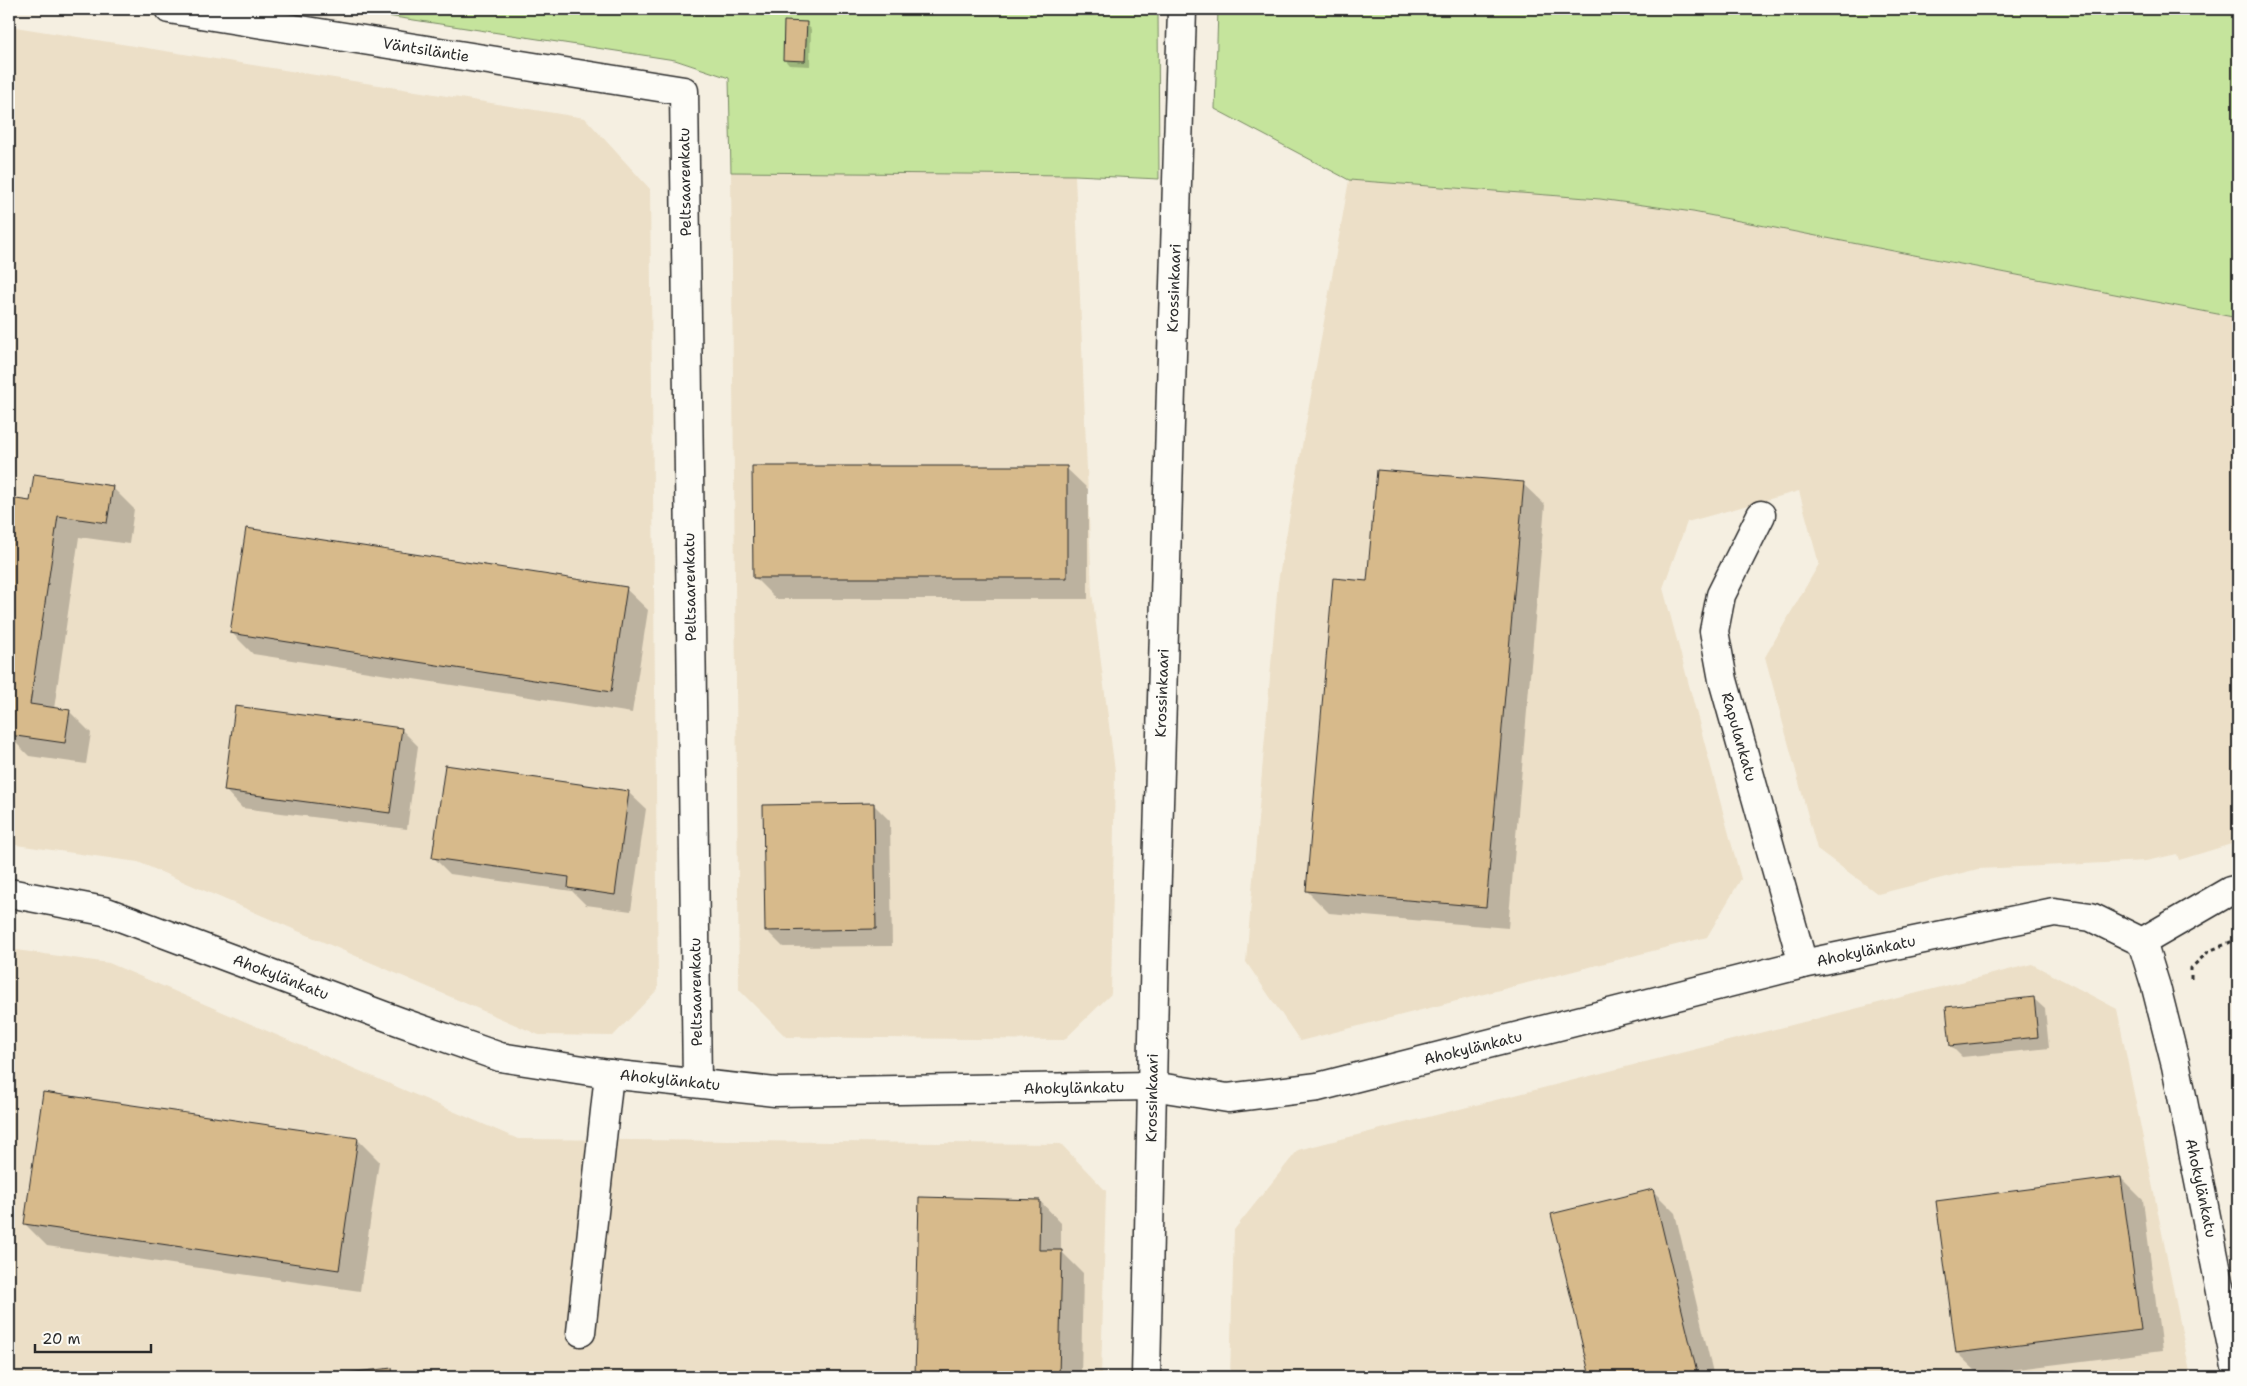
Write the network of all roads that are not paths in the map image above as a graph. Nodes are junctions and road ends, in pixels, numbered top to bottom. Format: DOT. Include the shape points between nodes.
graph roads {
  1 [pos="169,9"];
  2 [pos="1182,9"];
  3 [pos="684,91"];
  4 [pos="1761,515"];
  5 [pos="2238,889"];
  6 [pos="9,893"];
  7 [pos="2142,942"];
  8 [pos="1803,964"];
  9 [pos="609,1074"];
  10 [pos="697,1083"];
  11 [pos="1152,1086"];
  12 [pos="581,1332"];
  13 [pos="1146,1377"];
  14 [pos="2238,1377"];
  1 -- 3 [label="street, Väntsiläntie"];
  2 -- 11 [label="street, Krossinkaari"];
  3 -- 10 [label="street, Peltsaarenkatu"];
  4 -- 8 [label="street, Rapulankatu" via="1721,595 1714,631 1722,680"];
  5 -- 7 [label="street"];
  6 -- 9 [label="street, Ahokylänkatu" via="104,911 398,1022 500,1056"];
  7 -- 8 [label="street, Ahokylänkatu" via="2091,917 2054,912"];
  7 -- 14 [label="street, Ahokylänkatu" via="2176,1066"];
  8 -- 11 [label="street, Ahokylänkatu" via="1318,1087 1228,1098"];
  9 -- 10 [label="street, Ahokylänkatu"];
  9 -- 12 [label="street"];
  10 -- 11 [label="street, Ahokylänkatu" via="776,1092"];
  11 -- 13 [label="street, Krossinkaari"];
}
